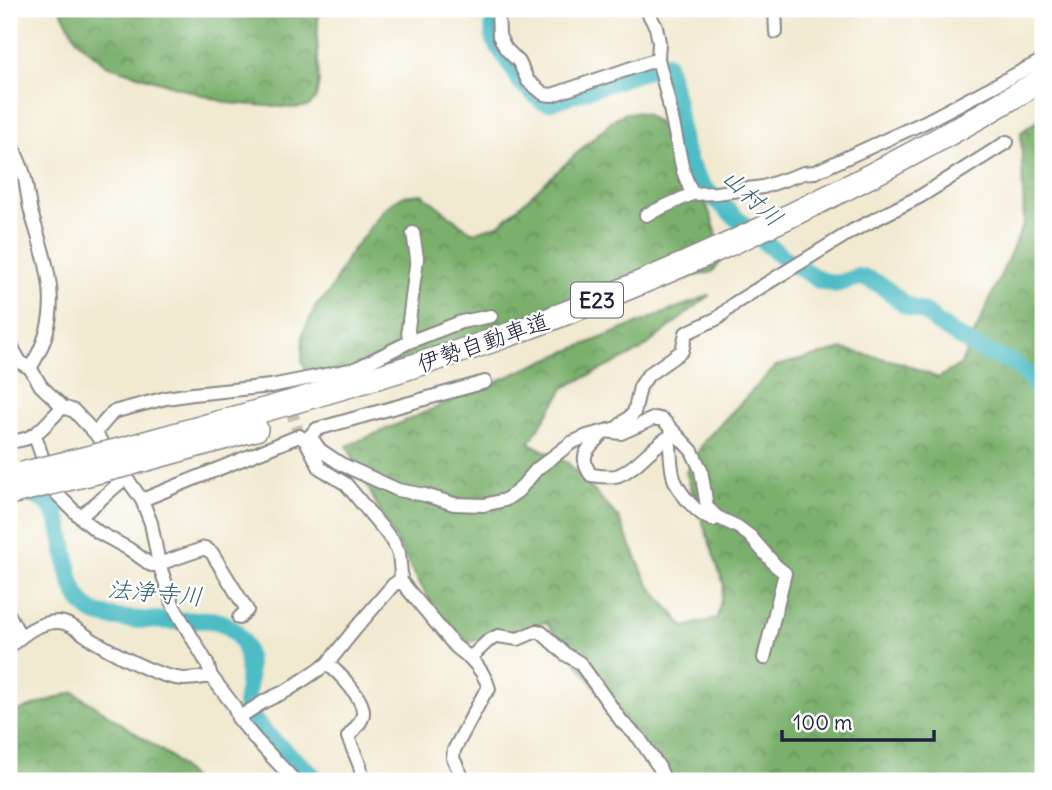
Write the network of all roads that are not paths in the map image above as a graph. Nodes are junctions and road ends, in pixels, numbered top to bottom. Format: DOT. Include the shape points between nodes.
graph roads {
  1 [pos="498,9"];
  2 [pos="646,9"];
  3 [pos="775,9"];
  4 [pos="776,32"];
  5 [pos="657,59"];
  6 [pos="1043,60"];
  7 [pos="1043,79"];
  8 [pos="1043,97"];
  9 [pos="9,140"];
  10 [pos="1007,142"];
  11 [pos="692,194"];
  12 [pos="646,215"];
  13 [pos="413,233"];
  14 [pos="491,316"];
  15 [pos="9,340"];
  16 [pos="409,342"];
  17 [pos="30,368"];
  18 [pos="485,382"];
  19 [pos="63,407"];
  20 [pos="605,431"];
  21 [pos="95,433"];
  22 [pos="672,434"];
  23 [pos="35,436"];
  24 [pos="308,438"];
  25 [pos="9,441"];
  26 [pos="124,465"];
  27 [pos="9,477"];
  28 [pos="9,493"];
  29 [pos="142,500"];
  30 [pos="80,517"];
  31 [pos="717,517"];
  32 [pos="159,564"];
  33 [pos="400,580"];
  34 [pos="9,615"];
  35 [pos="239,618"];
  36 [pos="22,635"];
  37 [pos="9,647"];
  38 [pos="764,658"];
  39 [pos="470,659"];
  40 [pos="327,664"];
  41 [pos="211,676"];
  42 [pos="238,718"];
  43 [pos="295,781"];
  44 [pos="363,781"];
  45 [pos="464,781"];
  46 [pos="665,781"];
  1 -- 5 [label="street" via="499,36 506,49 528,81 544,94"];
  2 -- 5 [label="street" via="656,27"];
  3 -- 4 [label="street"];
  5 -- 11 [label="street"];
  6 -- 11 [label="street" via="925,122 815,172 763,187"];
  7 -- 26 [label="highway, 伊勢自動車道 / E23" via="799,212 631,287 488,342"];
  8 -- 26 [label="highway, 伊勢自動車道 / E23" via="817,219 636,301 409,384"];
  9 -- 17 [label="street" via="24,174 51,287 50,323"];
  10 -- 20 [label="street" via="686,333 682,351 648,375 640,387 634,413 617,428"];
  11 -- 12 [label="street"];
  13 -- 16 [label="street" via="417,258"];
  14 -- 16 [label="street"];
  15 -- 17 [label="street" via="21,363"];
  16 -- 21 [label="street" via="355,369 284,388 192,394 113,412"];
  17 -- 19 [label="street"];
  18 -- 24 [label="street" via="317,429"];
  19 -- 21 [label="street" via="74,411"];
  19 -- 23 [label="street"];
  20 -- 22 [label="street" via="621,433 655,418 663,420"];
  20 -- 22 [label="street" via="586,451 584,459 591,475 618,475"];
  20 -- 24 [label="street" via="571,443 537,469 518,491 484,505 398,491 341,464"];
  21 -- 29 [label="street"];
  22 -- 31 [label="street" via="692,451 701,470 707,507"];
  22 -- 31 [label="street" via="674,479 705,517"];
  23 -- 25 [label="street"];
  23 -- 30 [label="street" via="54,491"];
  24 -- 29 [label="street" via="299,436"];
  24 -- 33 [label="street" via="320,468 346,484 393,541 399,553"];
  26 -- 27 [label="highway, 伊勢自動車道 / E23, bridge"];
  26 -- 28 [label="highway, 伊勢自動車道 / E23, bridge"];
  26 -- 30 [label="street"];
  29 -- 32 [label="street"];
  30 -- 32 [label="street" via="151,565"];
  31 -- 38 [label="street" via="750,536 785,573"];
  32 -- 35 [label="street" via="205,548 247,610"];
  32 -- 41 [label="street" via="174,607"];
  33 -- 39 [label="street"];
  33 -- 40 [label="street"];
  34 -- 36 [label="street"];
  36 -- 37 [label="street"];
  36 -- 41 [label="street" via="58,622 165,675 182,679"];
  39 -- 45 [label="street" via="489,689 454,750"];
  39 -- 46 [label="street" via="498,636 518,639 541,632 580,663 639,738"];
  40 -- 42 [label="street"];
  40 -- 44 [label="street" via="350,685 362,708 360,721 348,737"];
  41 -- 42 [label="street"];
  42 -- 43 [label="street"];
}
